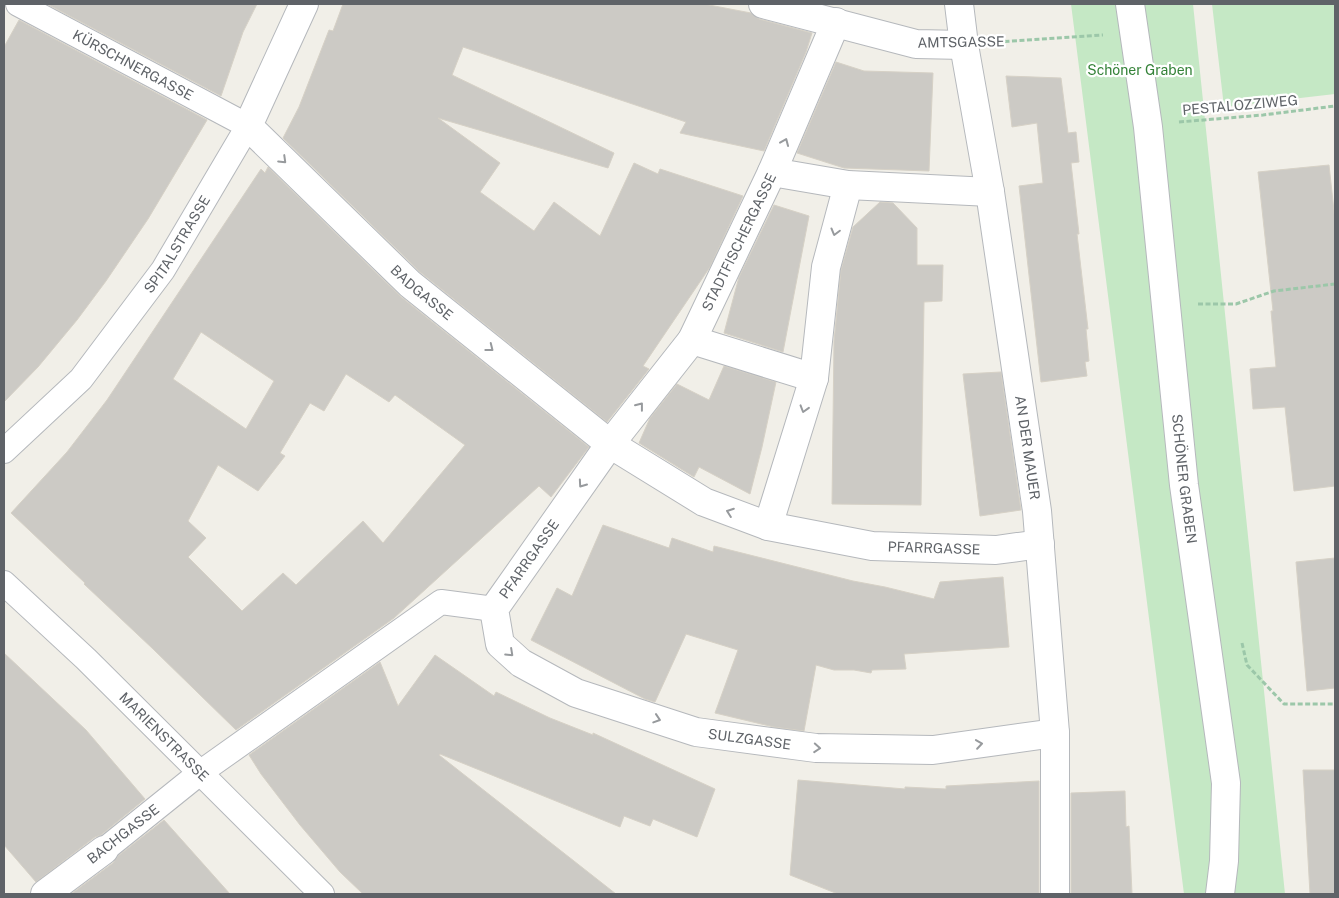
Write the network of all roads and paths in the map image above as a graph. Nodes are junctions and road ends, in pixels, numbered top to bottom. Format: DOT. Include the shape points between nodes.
graph roads {
  1 [pos="18,4"];
  2 [pos="304,4"];
  3 [pos="763,4"];
  4 [pos="959,4"];
  5 [pos="1130,4"];
  6 [pos="829,20"];
  7 [pos="1134,33"];
  8 [pos="964,45"];
  9 [pos="1335,106"];
  10 [pos="248,126"];
  11 [pos="1148,127"];
  12 [pos="772,172"];
  13 [pos="848,185"];
  14 [pos="990,192"];
  15 [pos="1335,284"];
  16 [pos="1166,304"];
  17 [pos="692,340"];
  18 [pos="814,378"];
  19 [pos="610,444"];
  20 [pos="4,451"];
  21 [pos="768,526"];
  22 [pos="1040,544"];
  23 [pos="4,583"];
  24 [pos="494,609"];
  25 [pos="1240,636"];
  26 [pos="1335,704"];
  27 [pos="1054,733"];
  28 [pos="201,772"];
  29 [pos="104,850"];
  30 [pos="44,894"];
  31 [pos="322,894"];
  32 [pos="1056,894"];
  33 [pos="1220,894"];
  1 -- 10 [label="street, KÜRSCHNERGASSE"];
  2 -- 10 [label="street, SPITALSTRASSE"];
  3 -- 6 [label="street, AMTSGASSE"];
  4 -- 8 [label="street, AN DER MAUER"];
  5 -- 7 [label="street, SCHÖNER GRABEN"];
  6 -- 8 [label="street, AMTSGASSE" via="916,44"];
  12 -- 6 [label="street, STADTFISCHERGASSE, one-way"];
  7 -- 8 [label="path, AMTSGASSE"];
  7 -- 11 [label="street, SCHÖNER GRABEN"];
  8 -- 14 [label="street, AN DER MAUER"];
  9 -- 11 [label="path, PESTALOZZIWEG"];
  10 -- 19 [label="street, BADGASSE, one-way" via="410,284"];
  10 -- 20 [label="street, SPITALSTRASSE" via="163,270 81,379"];
  11 -- 16 [label="street, SCHÖNER GRABEN"];
  12 -- 13 [label="street"];
  12 -- 17 [label="street, STADTFISCHERGASSE"];
  13 -- 14 [label="street"];
  13 -- 18 [label="street, one-way" via="826,267"];
  14 -- 22 [label="street, AN DER MAUER"];
  15 -- 16 [label="path" via="1274,291 1236,304"];
  16 -- 33 [label="street, SCHÖNER GRABEN" via="1184,485 1226,783"];
  17 -- 18 [label="street"];
  19 -- 17 [label="street, STADTFISCHERGASSE, one-way"];
  18 -- 21 [label="street, one-way"];
  21 -- 19 [label="street, PFARRGASSE, one-way" via="704,502"];
  19 -- 24 [label="street, PFARRGASSE, one-way"];
  21 -- 22 [label="street, PFARRGASSE" via="872,546 996,550"];
  22 -- 27 [label="street, AN DER MAUER"];
  23 -- 28 [label="street, MARIENSTRASSE" via="86,658"];
  24 -- 27 [label="street, SULZGASSE, one-way" via="500,644 521,663 576,693 696,732 816,748 933,750"];
  24 -- 28 [label="street, PFARRGASSE" via="441,602"];
  25 -- 26 [label="path" via="1247,665 1284,704"];
  27 -- 32 [label="street, AN DER MAUER"];
  28 -- 29 [label="street, BACHGASSE"];
  28 -- 31 [label="street, MARIENSTRASSE"];
  29 -- 30 [label="street, BACHGASSE"];
}
